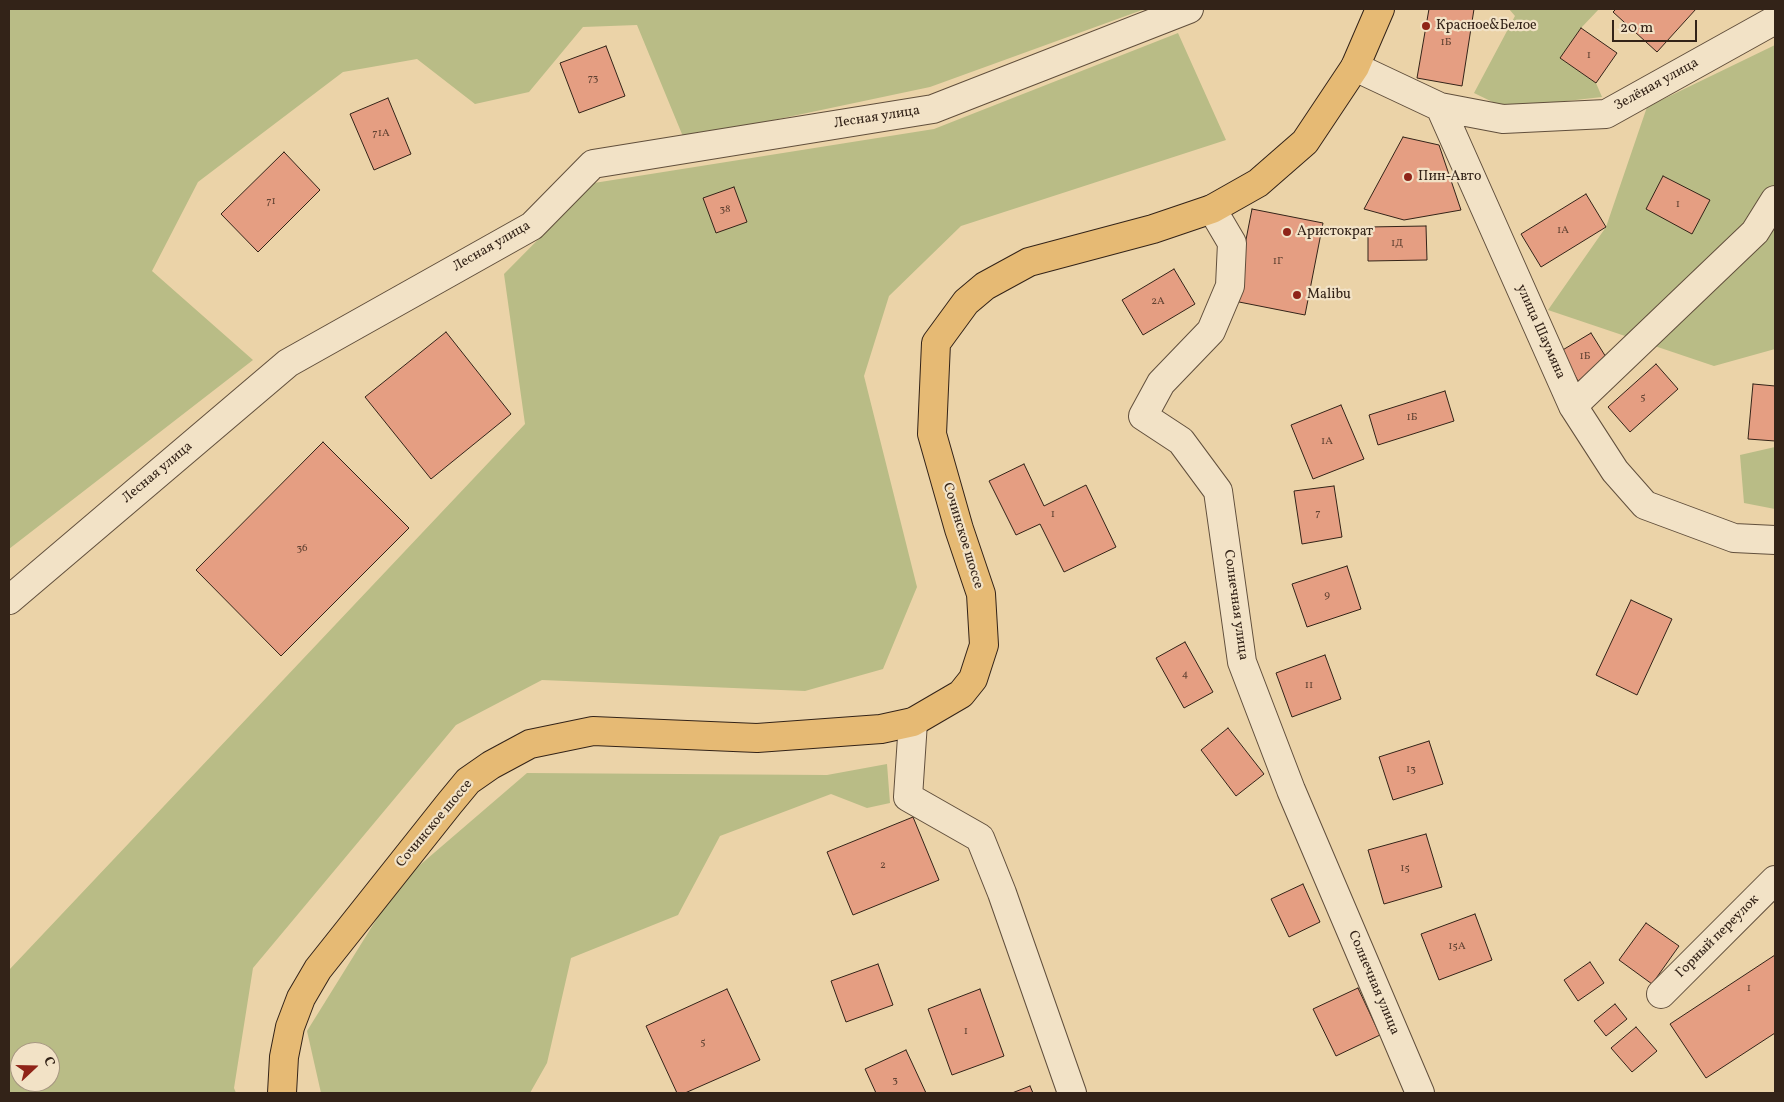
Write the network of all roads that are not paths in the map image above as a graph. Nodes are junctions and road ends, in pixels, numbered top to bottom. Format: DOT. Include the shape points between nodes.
graph roads {
  1 [pos="1189,9"];
  2 [pos="1380,9"];
  3 [pos="1775,20"];
  4 [pos="1355,67"];
  5 [pos="1440,107"];
  6 [pos="1775,200"];
  7 [pos="1212,209"];
  8 [pos="1573,406"];
  9 [pos="1775,540"];
  10 [pos="9,600"];
  11 [pos="913,722"];
  12 [pos="1775,880"];
  13 [pos="1660,994"];
  14 [pos="282,1093"];
  15 [pos="1072,1093"];
  16 [pos="1420,1093"];
  1 -- 10 [label="street, Лесная улица" via="933,109 593,164 532,226 288,363"];
  2 -- 4 [label="highway, Сочинское шоссе"];
  3 -- 5 [label="street, Зелёная улица" via="1606,114 1503,119"];
  4 -- 5 [label="street"];
  4 -- 7 [label="highway, Сочинское шоссе" via="1305,142 1258,183"];
  5 -- 8 [label="street, улица Шаумяна"];
  6 -- 8 [label="street" via="1754,232"];
  7 -- 11 [label="highway, Сочинское шоссе" via="1153,229 1029,262 985,286 966,302 936,343 932,434 981,594 984,645 973,679 961,694"];
  7 -- 16 [label="street, Солнечная улица" via="1232,243 1230,286 1211,331 1160,383 1142,416 1181,441 1218,492 1242,662 1291,790"];
  8 -- 9 [label="street, улица Шаумяна" via="1615,470 1646,505 1734,538"];
  11 -- 14 [label="highway, Сочинское шоссе" via="881,729 757,738 593,731 530,744 491,765 468,781 318,969 301,998 290,1027"];
  11 -- 15 [label="street" via="908,797 980,838"];
  12 -- 13 [label="street, Горный переулок"];
}
